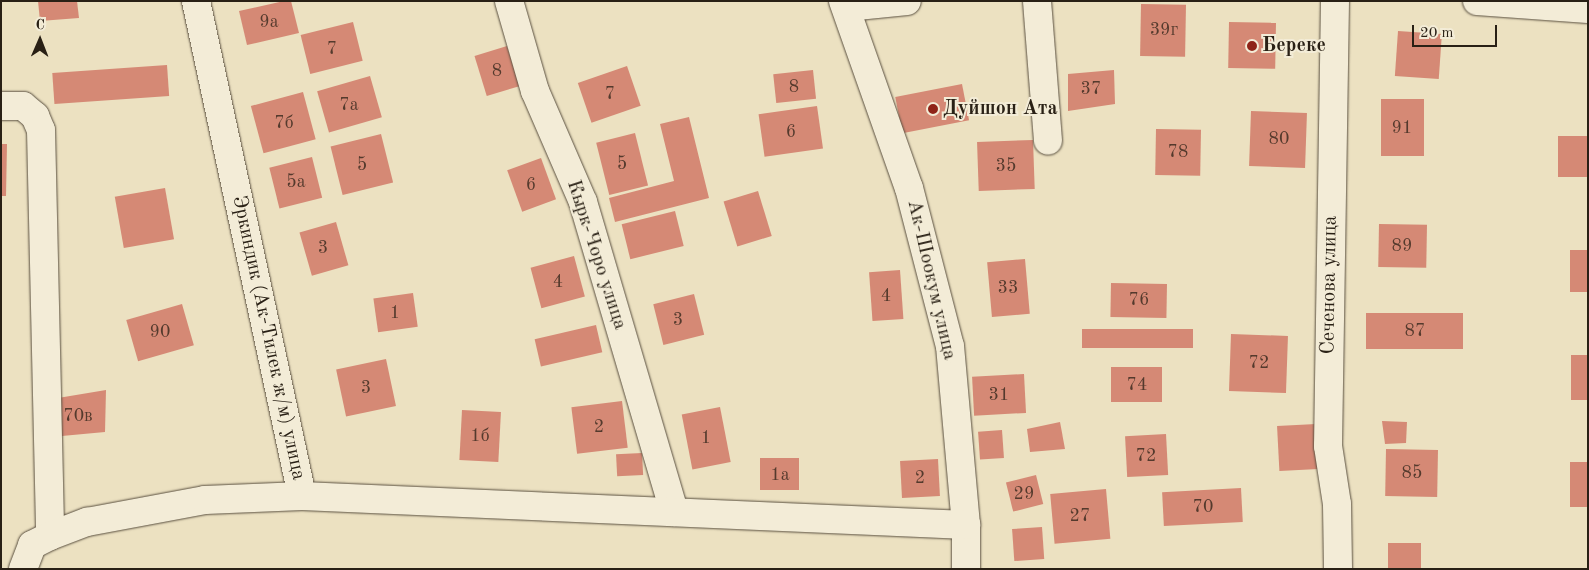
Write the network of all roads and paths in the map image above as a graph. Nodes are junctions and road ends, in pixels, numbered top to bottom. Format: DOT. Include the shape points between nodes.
graph roads {
  1 [pos="196,1"];
  2 [pos="509,1"];
  3 [pos="906,1"];
  4 [pos="1037,1"];
  5 [pos="1335,1"];
  6 [pos="1477,1"];
  7 [pos="845,4"];
  8 [pos="1588,9"];
  9 [pos="1,106"];
  10 [pos="1048,141"];
  11 [pos="302,496"];
  12 [pos="674,512"];
  13 [pos="966,525"];
  14 [pos="50,536"];
  15 [pos="23,569"];
  16 [pos="966,569"];
  17 [pos="1338,569"];
  1 -- 11 [label="street, Эркиндик (Ак-Тилек ж/м) улица"];
  2 -- 12 [label="street, Кырк-Чоро улица" via="535,90 583,202"];
  3 -- 7 [label="street"];
  4 -- 10 [label="street"];
  5 -- 17 [label="street, Сеченова улица" via="1328,446 1337,504"];
  6 -- 8 [label="street"];
  7 -- 13 [label="street, Ак-Шоокум улица" via="909,188 950,346"];
  9 -- 14 [label="street" via="23,106 35,116 41,130"];
  11 -- 12 [label="street"];
  11 -- 14 [label="street, Эркиндик (Ак-Тилек ж/м) улица" via="205,500 87,522"];
  12 -- 13 [label="street"];
  13 -- 16 [label="street, Ак-Шоокум улица"];
  14 -- 15 [label="street, Эркиндик (Ак-Тилек ж/м) улица" via="32,545"];
}
